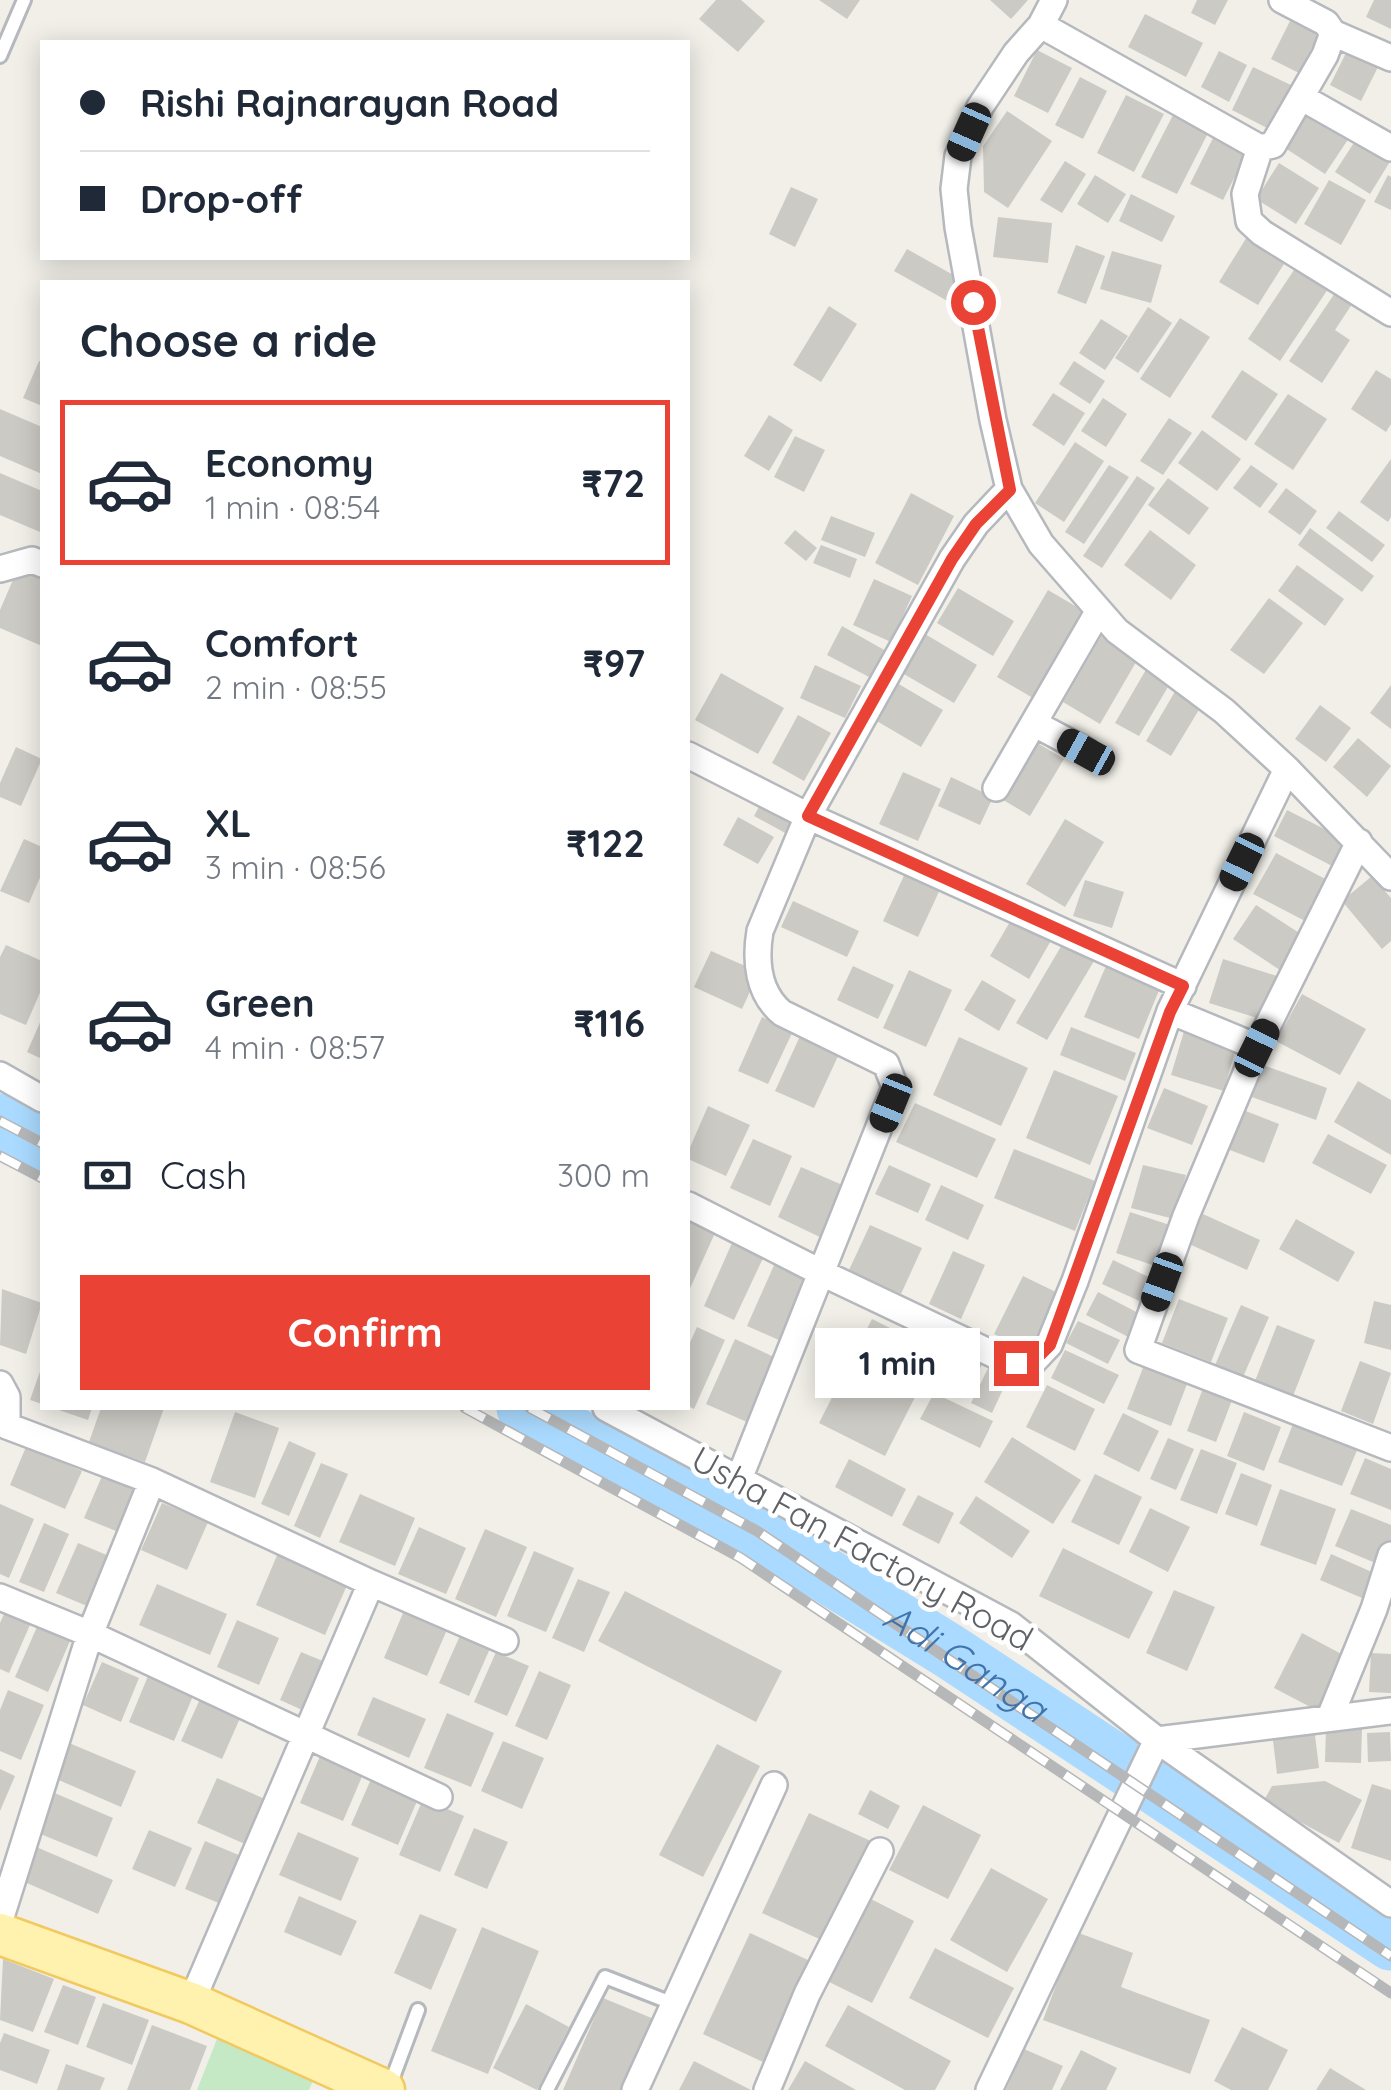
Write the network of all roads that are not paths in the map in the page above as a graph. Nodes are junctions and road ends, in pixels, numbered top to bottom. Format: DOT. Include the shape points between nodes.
graph roads {
  1 [pos="24,0"];
  2 [pos="1054,0"];
  3 [pos="1282,0"];
  4 [pos="1041,25"];
  5 [pos="1334,33"];
  6 [pos="0,56"];
  7 [pos="1391,58"];
  8 [pos="1301,97"];
  9 [pos="1260,148"];
  10 [pos="1391,148"];
  11 [pos="1391,313"];
  12 [pos="1010,490"];
  13 [pos="39,556"];
  14 [pos="0,569"];
  15 [pos="1098,612"];
  16 [pos="1035,724"];
  17 [pos="1086,752"];
  18 [pos="690,756"];
  19 [pos="1287,769"];
  20 [pos="996,788"];
  21 [pos="808,816"];
  22 [pos="1360,842"];
  23 [pos="1391,877"];
  24 [pos="1183,986"];
  25 [pos="1170,1012"];
  26 [pos="1257,1048"];
  27 [pos="0,1075"];
  28 [pos="40,1098"];
  29 [pos="690,1206"];
  30 [pos="822,1274"];
  31 [pos="0,1384"];
  32 [pos="610,1410"];
  33 [pos="4,1438"];
  34 [pos="1391,1448"];
  35 [pos="739,1479"];
  36 [pos="152,1481"];
  37 [pos="1391,1555"];
  38 [pos="371,1583"];
  39 [pos="0,1596"];
  40 [pos="90,1634"];
  41 [pos="505,1642"];
  42 [pos="1391,1712"];
  43 [pos="1330,1717"];
  44 [pos="306,1737"];
  45 [pos="1157,1740"];
  46 [pos="774,1786"];
  47 [pos="439,1797"];
  48 [pos="880,1851"];
  49 [pos="1391,1904"];
  50 [pos="0,1920"];
  51 [pos="0,1934"];
  52 [pos="191,2003"];
  53 [pos="674,2004"];
  54 [pos="418,2010"];
  55 [pos="321,2078"];
  56 [pos="386,2090"];
  57 [pos="547,2090"];
  58 [pos="635,2090"];
  59 [pos="766,2090"];
  60 [pos="989,2090"];
  1 -- 6 [label="lane"];
  2 -- 4 [label="street"];
  3 -- 5 [label="street"];
  4 -- 9 [label="street"];
  4 -- 12 [label="street" via="980,107 958,156 954,189"];
  5 -- 7 [label="street"];
  5 -- 8 [label="street"];
  8 -- 9 [label="street" via="1273,145"];
  8 -- 10 [label="street"];
  9 -- 11 [label="street" via="1246,194 1249,221"];
  12 -- 15 [label="street" via="1042,544"];
  12 -- 21 [label="street" via="952,559"];
  13 -- 14 [label="street"];
  15 -- 16 [label="street"];
  15 -- 19 [label="street"];
  16 -- 17 [label="street"];
  16 -- 20 [label="street"];
  18 -- 21 [label="street"];
  19 -- 22 [label="street"];
  19 -- 24 [label="street"];
  21 -- 24 [label="street"];
  21 -- 30 [label="street" via="760,931 762,990 782,1013 886,1064 895,1088"];
  22 -- 23 [label="street"];
  22 -- 26 [label="street"];
  24 -- 25 [label="street"];
  25 -- 26 [label="street"];
  25 -- 30 [label="street" via="1042,1356 1031,1364 998,1356"];
  26 -- 34 [label="street" via="1138,1350"];
  27 -- 28 [label="street"];
  29 -- 30 [label="street"];
  30 -- 35 [label="street"];
  31 -- 33 [label="street" via="8,1397"];
  32 -- 35 [label="street, Usha Fan Factory Road"];
  33 -- 36 [label="street"];
  35 -- 45 [label="street, Usha Fan Factory Road" via="1011,1625"];
  36 -- 38 [label="street"];
  36 -- 40 [label="street"];
  37 -- 43 [label="street"];
  38 -- 41 [label="street"];
  38 -- 44 [label="street"];
  39 -- 40 [label="street"];
  40 -- 44 [label="street"];
  40 -- 50 [label="street"];
  42 -- 43 [label="street"];
  43 -- 45 [label="street"];
  44 -- 47 [label="street"];
  44 -- 52 [label="street"];
  45 -- 49 [label="street, Usha Fan Factory Road"];
  45 -- 60 [label="street"];
  46 -- 53 [label="street"];
  48 -- 59 [label="street"];
  51 -- 52 [label="main road"];
  52 -- 55 [label="main road"];
  53 -- 57 [label="lane" via="605,1977"];
  53 -- 58 [label="street"];
  54 -- 56 [label="lane"];
  55 -- 56 [label="main road"];
}
